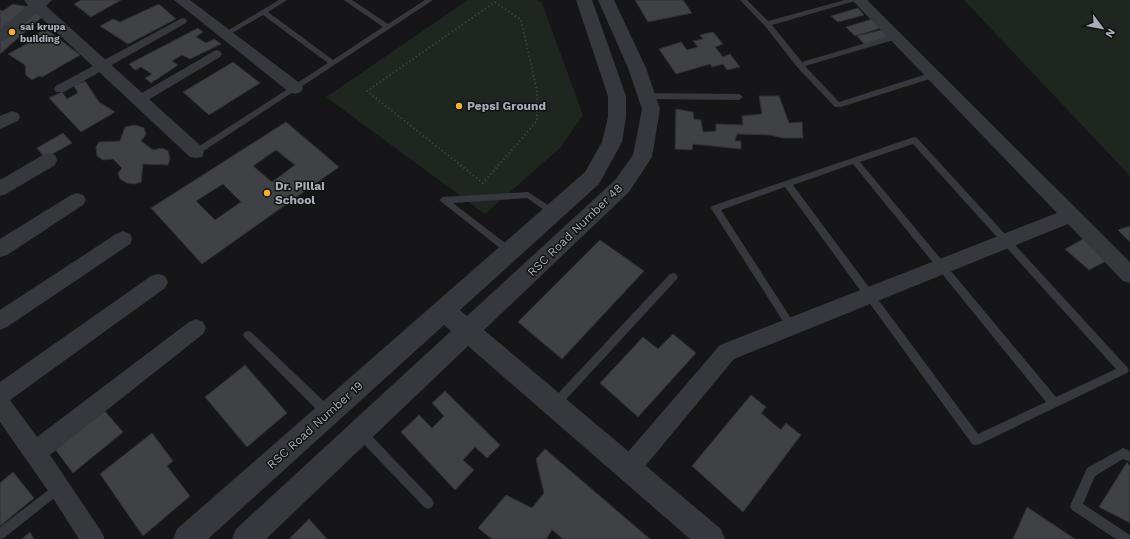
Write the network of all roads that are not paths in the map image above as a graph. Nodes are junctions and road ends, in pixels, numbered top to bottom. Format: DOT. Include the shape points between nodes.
graph roads {
  1 [pos="205,0"];
  2 [pos="284,0"];
  3 [pos="347,0"];
  4 [pos="430,0"];
  5 [pos="584,0"];
  6 [pos="606,0"];
  7 [pos="743,0"];
  8 [pos="853,0"];
  9 [pos="859,0"];
  10 [pos="37,2"];
  11 [pos="186,4"];
  12 [pos="263,12"];
  13 [pos="182,21"];
  14 [pos="767,24"];
  15 [pos="388,27"];
  16 [pos="225,34"];
  17 [pos="0,37"];
  18 [pos="895,37"];
  19 [pos="216,54"];
  20 [pos="333,63"];
  21 [pos="800,65"];
  22 [pos="103,66"];
  23 [pos="933,75"];
  24 [pos="295,88"];
  25 [pos="60,89"];
  26 [pos="646,96"];
  27 [pos="739,96"];
  28 [pos="139,100"];
  29 [pos="196,152"];
  30 [pos="49,160"];
  31 [pos="854,160"];
  32 [pos="787,183"];
  33 [pos="0,189"];
  34 [pos="77,200"];
  35 [pos="554,213"];
  36 [pos="1071,215"];
  37 [pos="123,239"];
  38 [pos="1007,241"];
  39 [pos="0,249"];
  40 [pos="510,252"];
  41 [pos="942,267"];
  42 [pos="1130,275"];
  43 [pos="672,277"];
  44 [pos="158,282"];
  45 [pos="870,296"];
  46 [pos="443,310"];
  47 [pos="0,321"];
  48 [pos="791,326"];
  49 [pos="196,328"];
  50 [pos="468,331"];
  51 [pos="248,335"];
  52 [pos="0,395"];
  53 [pos="1054,403"];
  54 [pos="0,404"];
  55 [pos="555,404"];
  56 [pos="328,413"];
  57 [pos="360,432"];
  58 [pos="34,453"];
  59 [pos="1130,457"];
  60 [pos="629,468"];
  61 [pos="58,487"];
  62 [pos="428,503"];
  63 [pos="0,534"];
  64 [pos="93,539"];
  65 [pos="187,539"];
  66 [pos="246,539"];
  67 [pos="711,539"];
  68 [pos="1126,539"];
  1 -- 11 [label="street"];
  2 -- 12 [label="lane"];
  3 -- 15 [label="lane"];
  4 -- 15 [label="lane"];
  5 -- 35 [label="street" via="617,96 617,118 612,142 592,178"];
  6 -- 26 [label="street, RSC Road Number 48" via="637,68"];
  7 -- 14 [label="lane"];
  8 -- 14 [label="lane"];
  9 -- 18 [label="street"];
  10 -- 17 [label="street"];
  10 -- 22 [label="street"];
  11 -- 16 [label="street"];
  12 -- 16 [label="lane"];
  12 -- 20 [label="lane"];
  13 -- 22 [label="street"];
  14 -- 21 [label="lane"];
  15 -- 20 [label="lane"];
  16 -- 24 [label="street"];
  18 -- 21 [label="lane"];
  18 -- 23 [label="street"];
  19 -- 28 [label="street"];
  20 -- 24 [label="lane"];
  21 -- 23 [label="lane" via="838,105"];
  22 -- 25 [label="street"];
  22 -- 28 [label="street"];
  23 -- 36 [label="street"];
  24 -- 29 [label="lane"];
  26 -- 27 [label="lane"];
  26 -- 50 [label="street, RSC Road Number 48" via="651,109 642,157 622,186"];
  28 -- 29 [label="street"];
  30 -- 33 [label="street"];
  31 -- 32 [label="lane"];
  31 -- 38 [label="lane" via="914,140"];
  31 -- 41 [label="lane"];
  32 -- 45 [label="lane"];
  32 -- 48 [label="lane" via="715,208"];
  34 -- 39 [label="street"];
  35 -- 40 [label="street"];
  35 -- 40 [label="lane" via="528,195 443,200"];
  36 -- 38 [label="street"];
  36 -- 42 [label="street"];
  37 -- 47 [label="street"];
  38 -- 41 [label="street"];
  38 -- 53 [label="lane" via="1124,370"];
  40 -- 46 [label="street"];
  41 -- 45 [label="street"];
  41 -- 53 [label="lane"];
  43 -- 55 [label="lane"];
  44 -- 52 [label="street"];
  45 -- 48 [label="street"];
  45 -- 53 [label="lane" via="976,440"];
  46 -- 50 [label="street"];
  46 -- 56 [label="street, RSC Road Number 19"];
  48 -- 60 [label="street" via="727,352"];
  49 -- 58 [label="street"];
  50 -- 55 [label="street"];
  50 -- 57 [label="street"];
  51 -- 56 [label="lane"];
  54 -- 58 [label="street"];
  55 -- 60 [label="street"];
  56 -- 65 [label="street, RSC Road Number 19"];
  57 -- 62 [label="lane"];
  57 -- 66 [label="street"];
  58 -- 61 [label="street"];
  59 -- 68 [label="lane" via="1123,453 1091,472 1076,506"];
  60 -- 67 [label="street"];
  61 -- 63 [label="lane"];
  61 -- 64 [label="street"];
}
